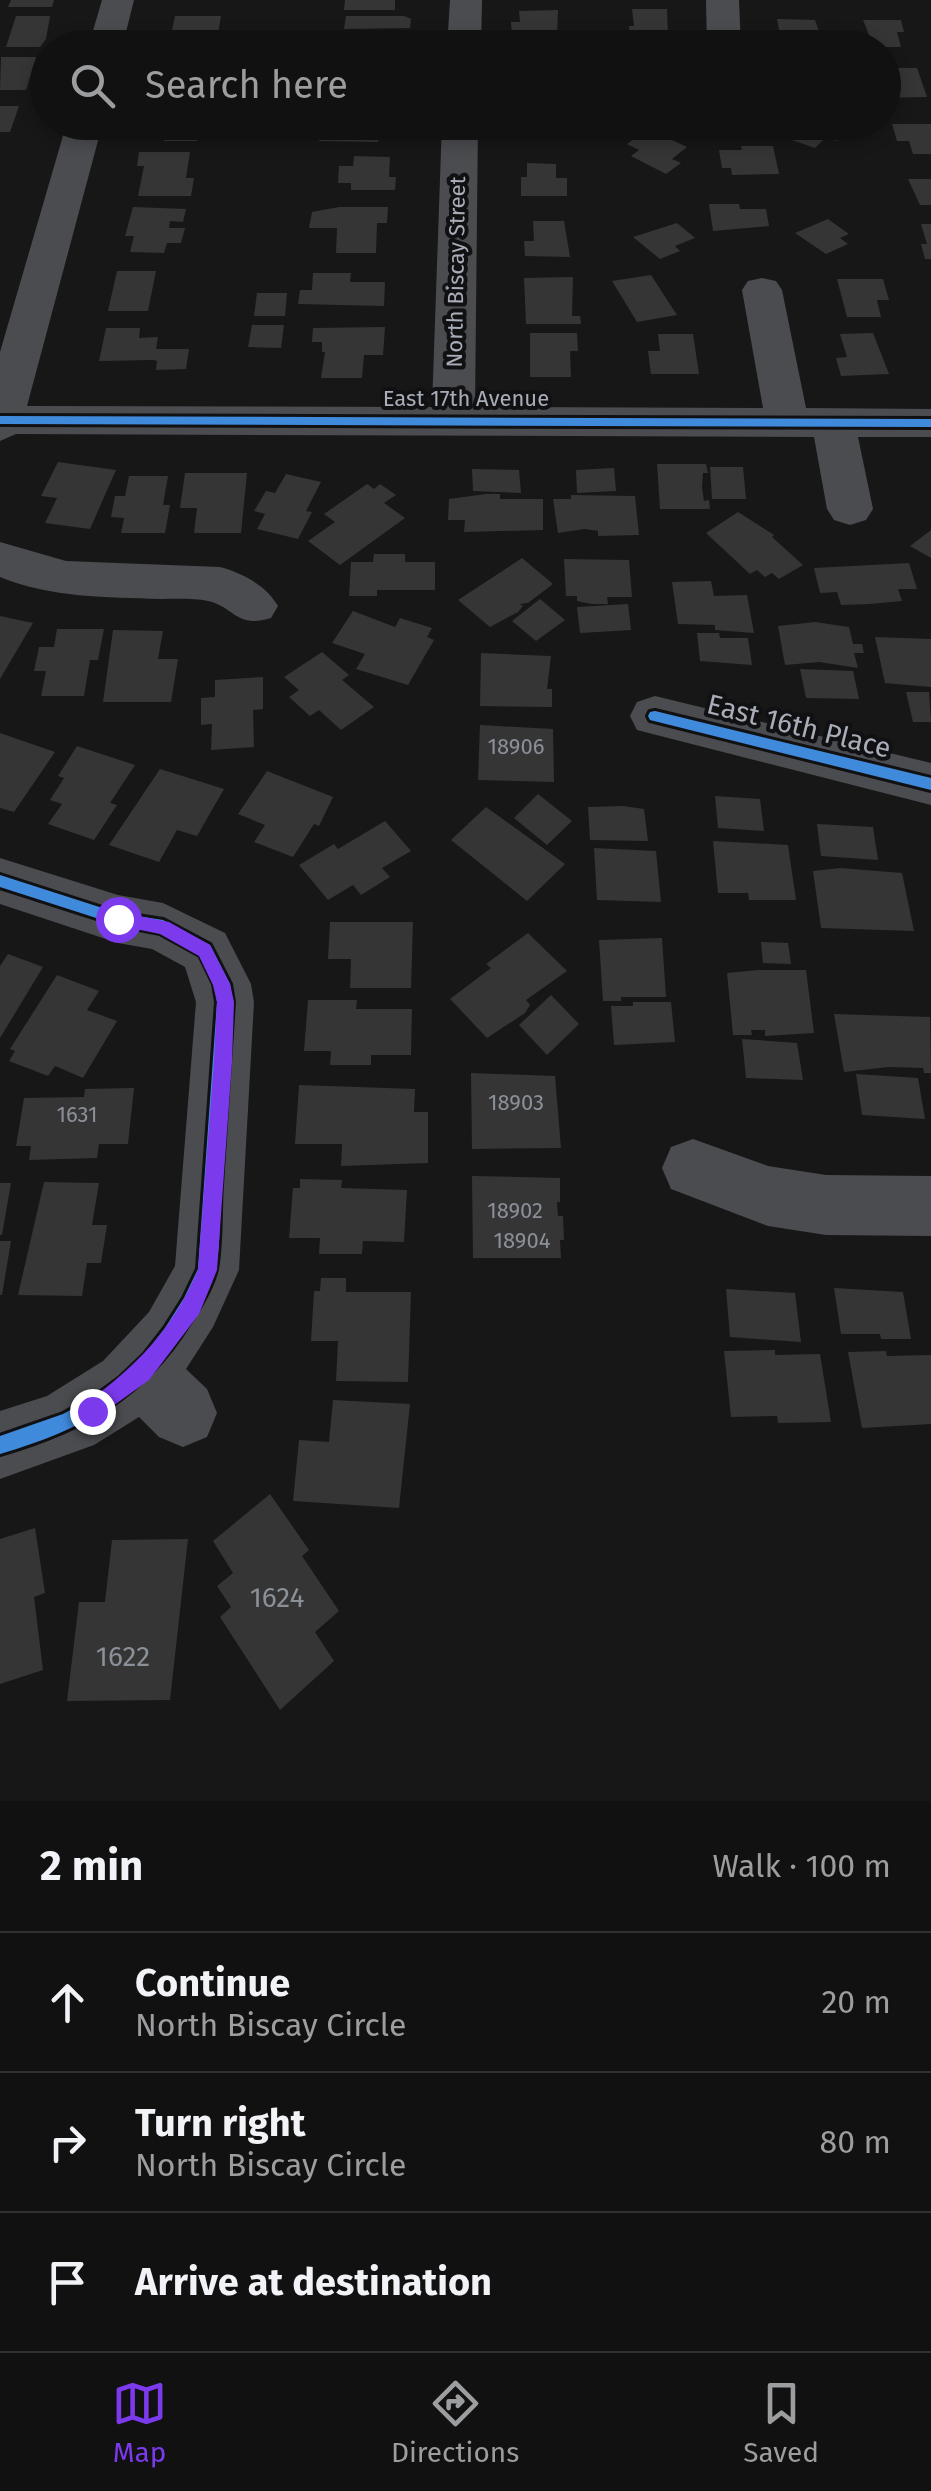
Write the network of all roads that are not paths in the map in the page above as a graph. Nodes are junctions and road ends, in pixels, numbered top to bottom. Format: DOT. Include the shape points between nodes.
graph roads {
  1 [pos="118,0"];
  2 [pos="466,0"];
  3 [pos="722,0"];
  4 [pos="110,30"];
  5 [pos="465,30"];
  6 [pos="723,30"];
  7 [pos="80,140"];
  8 [pos="460,140"];
  9 [pos="762,290"];
  10 [pos="453,421"];
  11 [pos="0,422"];
  12 [pos="787,423"];
  13 [pos="832,423"];
  14 [pos="931,423"];
  15 [pos="850,509"];
  16 [pos="0,559"];
  17 [pos="254,606"];
  18 [pos="655,716"];
  19 [pos="931,784"];
  20 [pos="0,881"];
  21 [pos="693,1168"];
  22 [pos="931,1206"];
  23 [pos="0,1445"];
  1 -- 4 [label="street"];
  2 -- 5 [label="street"];
  3 -- 6 [label="street"];
  7 -- 11 [label="street"];
  8 -- 10 [label="street, North Biscay Street"];
  9 -- 12 [label="street"];
  10 -- 11 [label="street, East 17th Avenue"];
  10 -- 12 [label="street, East 17th Avenue"];
  12 -- 13 [label="street, East 17th Avenue"];
  13 -- 14 [label="street, East 17th Avenue"];
  13 -- 15 [label="street"];
  16 -- 17 [label="street" via="66,578 220,584"];
  18 -- 19 [label="street, East 16th Place"];
  20 -- 23 [label="street" via="164,927 204,950 225,1002 207,1270 163,1393"];
  21 -- 22 [label="street" via="768,1196 826,1206"];
}
